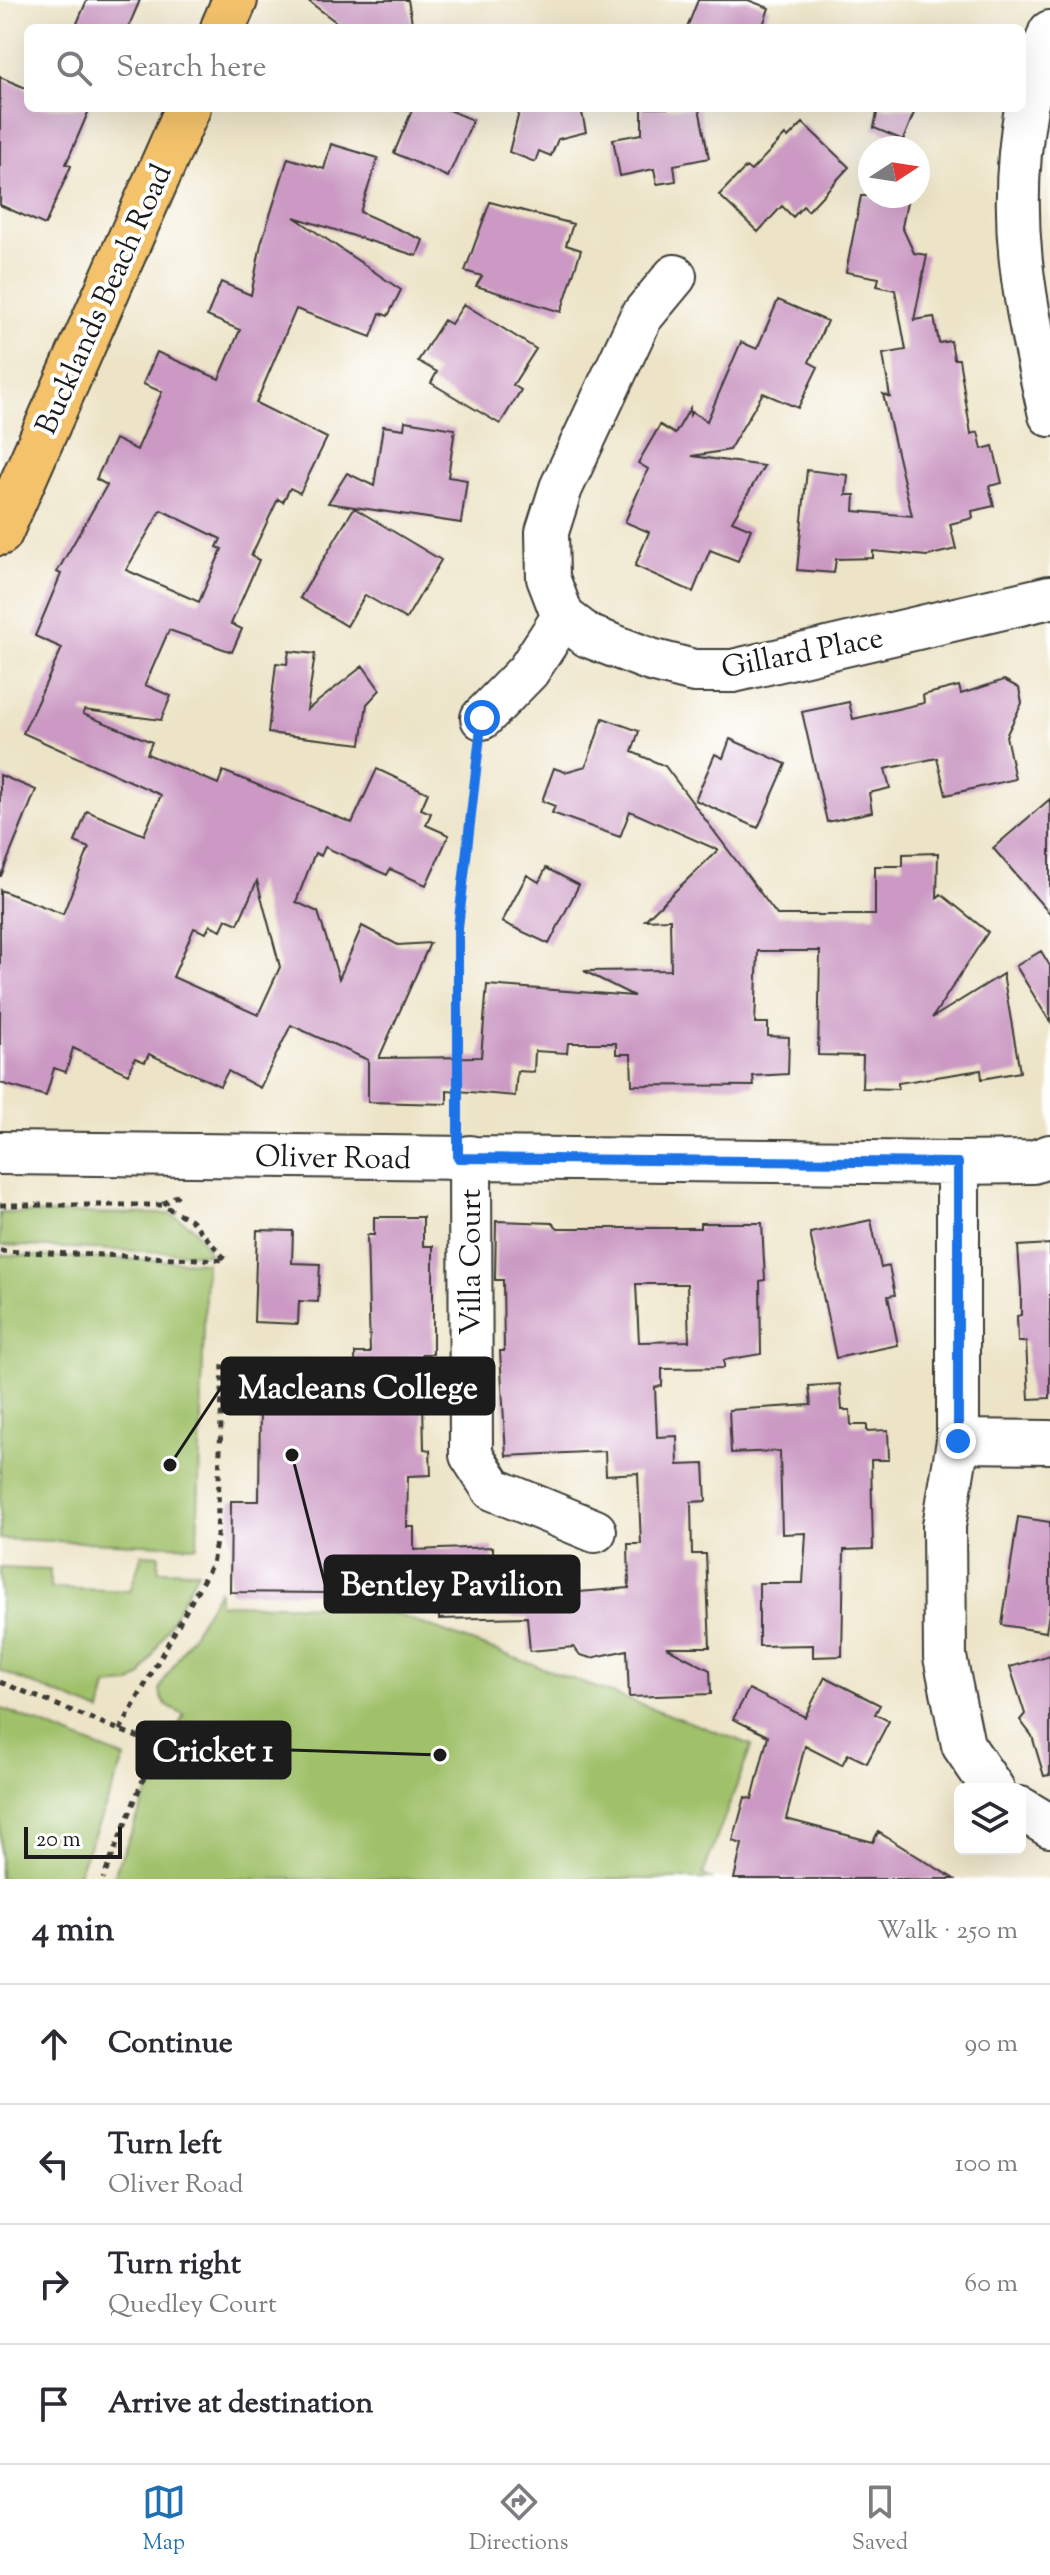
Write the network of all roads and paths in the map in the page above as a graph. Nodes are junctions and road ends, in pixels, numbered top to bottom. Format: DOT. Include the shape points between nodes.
graph roads {
  1 [pos="235,0"];
  2 [pos="225,24"];
  3 [pos="1050,32"];
  4 [pos="186,112"];
  5 [pos="675,276"];
  6 [pos="1050,415"];
  7 [pos="0,533"];
  8 [pos="1050,597"];
  9 [pos="563,617"];
  10 [pos="482,718"];
  11 [pos="0,1153"];
  12 [pos="1050,1156"];
  13 [pos="464,1158"];
  14 [pos="958,1163"];
  15 [pos="0,1205"];
  16 [pos="0,1251"];
  17 [pos="223,1364"];
  18 [pos="958,1441"];
  19 [pos="1050,1442"];
  20 [pos="595,1531"];
  21 [pos="0,1682"];
  22 [pos="120,1730"];
  23 [pos="989,1783"];
  24 [pos="1026,1812"];
  25 [pos="1050,1826"];
  26 [pos="103,1879"];
  1 -- 2 [label="main road"];
  3 -- 6 [label="street" via="1027,105 1015,197 1021,288"];
  4 -- 7 [label="main road, Bucklands Beach Road"];
  5 -- 9 [label="street" via="641,317 561,488 547,532 548,578"];
  8 -- 9 [label="street, Gillard Place" via="733,671 694,671 651,660 588,636"];
  9 -- 10 [label="street" via="528,671"];
  10 -- 13 [label="path" via="458,928"];
  11 -- 13 [label="street, Oliver Road"];
  12 -- 14 [label="street, Oliver Road" via="1033,1162"];
  13 -- 14 [label="street, Oliver Road"];
  13 -- 20 [label="street, Villa Court" via="471,1455 493,1489"];
  14 -- 18 [label="street"];
  15 -- 16 [label="path" via="162,1205 191,1220 226,1260"];
  17 -- 22 [label="path" via="212,1564"];
  18 -- 19 [label="street"];
  18 -- 23 [label="street" via="944,1526 945,1657 963,1745"];
  21 -- 22 [label="path"];
  22 -- 26 [label="path" via="157,1745"];
  24 -- 25 [label="street"];
}
